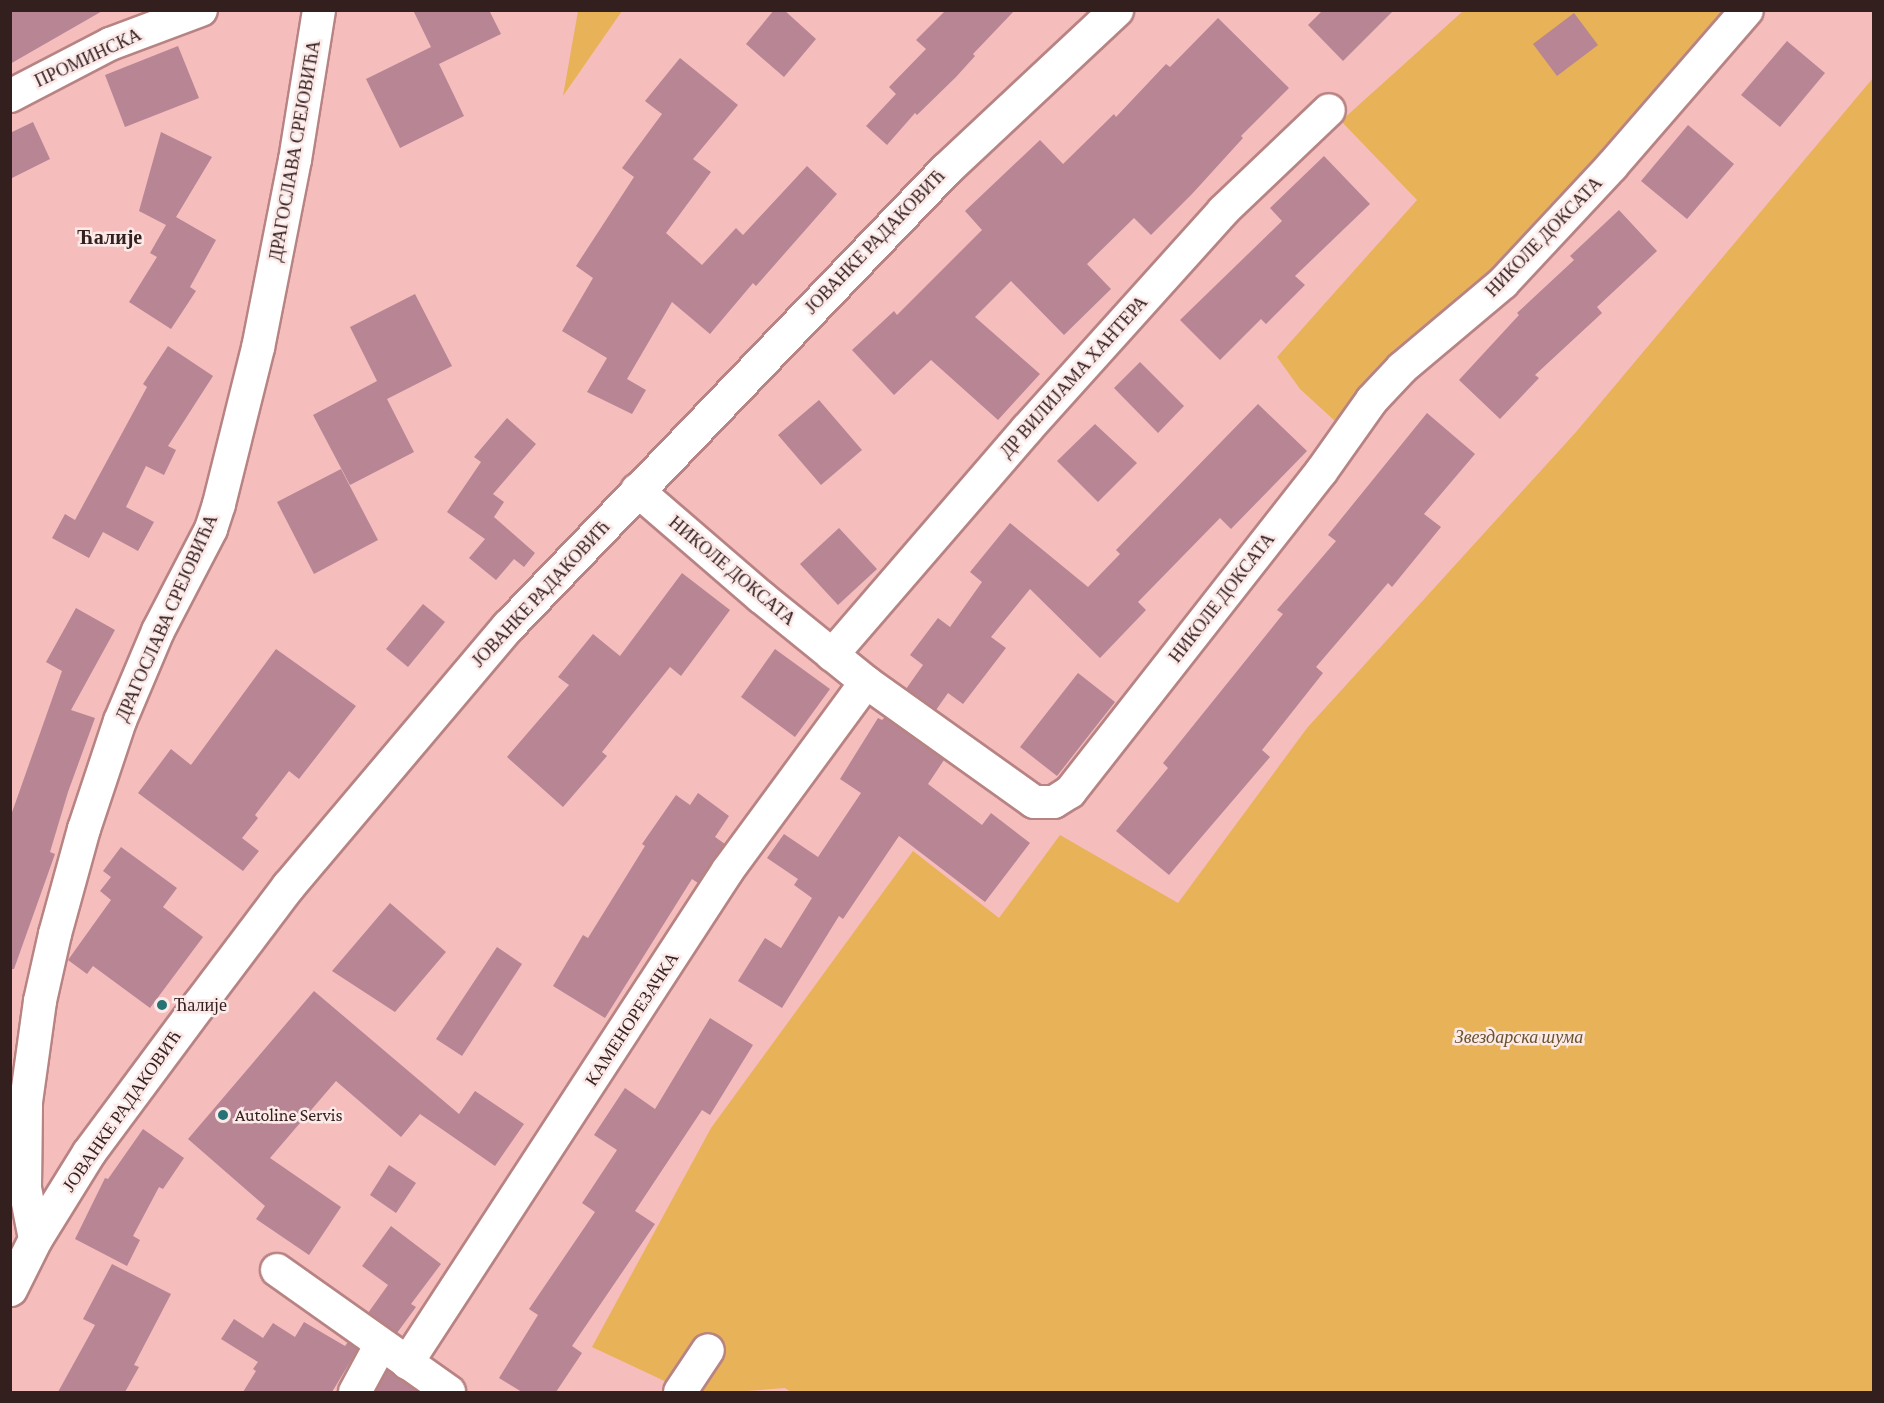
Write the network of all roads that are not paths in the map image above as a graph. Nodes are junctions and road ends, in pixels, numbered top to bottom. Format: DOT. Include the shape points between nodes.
graph roads {
  1 [pos="201,10"];
  2 [pos="319,10"];
  3 [pos="1116,10"];
  4 [pos="1747,10"];
  5 [pos="10,96"];
  6 [pos="1329,110"];
  7 [pos="637,490"];
  8 [pos="832,655"];
  9 [pos="866,682"];
  10 [pos="23,1233"];
  11 [pos="277,1270"];
  12 [pos="10,1289"];
  13 [pos="380,1346"];
  14 [pos="708,1350"];
  15 [pos="407,1364"];
  16 [pos="355,1392"];
  17 [pos="449,1392"];
  18 [pos="680,1392"];
  1 -- 5 [label="street, ПРОМИНСКА" via="110,44"];
  2 -- 10 [label="street, ДРАГОСЛАВА СРЕЈОВИЋА" via="295,160 258,348 219,504 211,529 158,631 120,721 55,934 40,1001 26,1102"];
  3 -- 7 [label="main road, ЈОВАНКЕ РАДАКОВИЋ" via="946,169"];
  4 -- 9 [label="street, НИКОЛЕ ДОКСАТА" via="1612,166 1503,283 1402,368 1371,400 1321,472 1070,792 1054,802 1034,801"];
  6 -- 8 [label="street, ДР ВИЛИЈАМА ХАНТЕРА" via="1223,211 1027,429"];
  7 -- 8 [label="street, НИКОЛЕ ДОКСАТА"];
  7 -- 10 [label="main road, ЈОВАНКЕ РАДАКОВИЋ" via="508,626 288,886"];
  8 -- 9 [label="street, НИКОЛЕ ДОКСАТА"];
  9 -- 15 [label="street, КАМЕНОРЕЗАЧКА" via="728,870"];
  10 -- 12 [label="main road"];
  11 -- 13 [label="street"];
  13 -- 15 [label="street"];
  13 -- 16 [label="street"];
  14 -- 18 [label="street"];
  15 -- 17 [label="street"];
}
